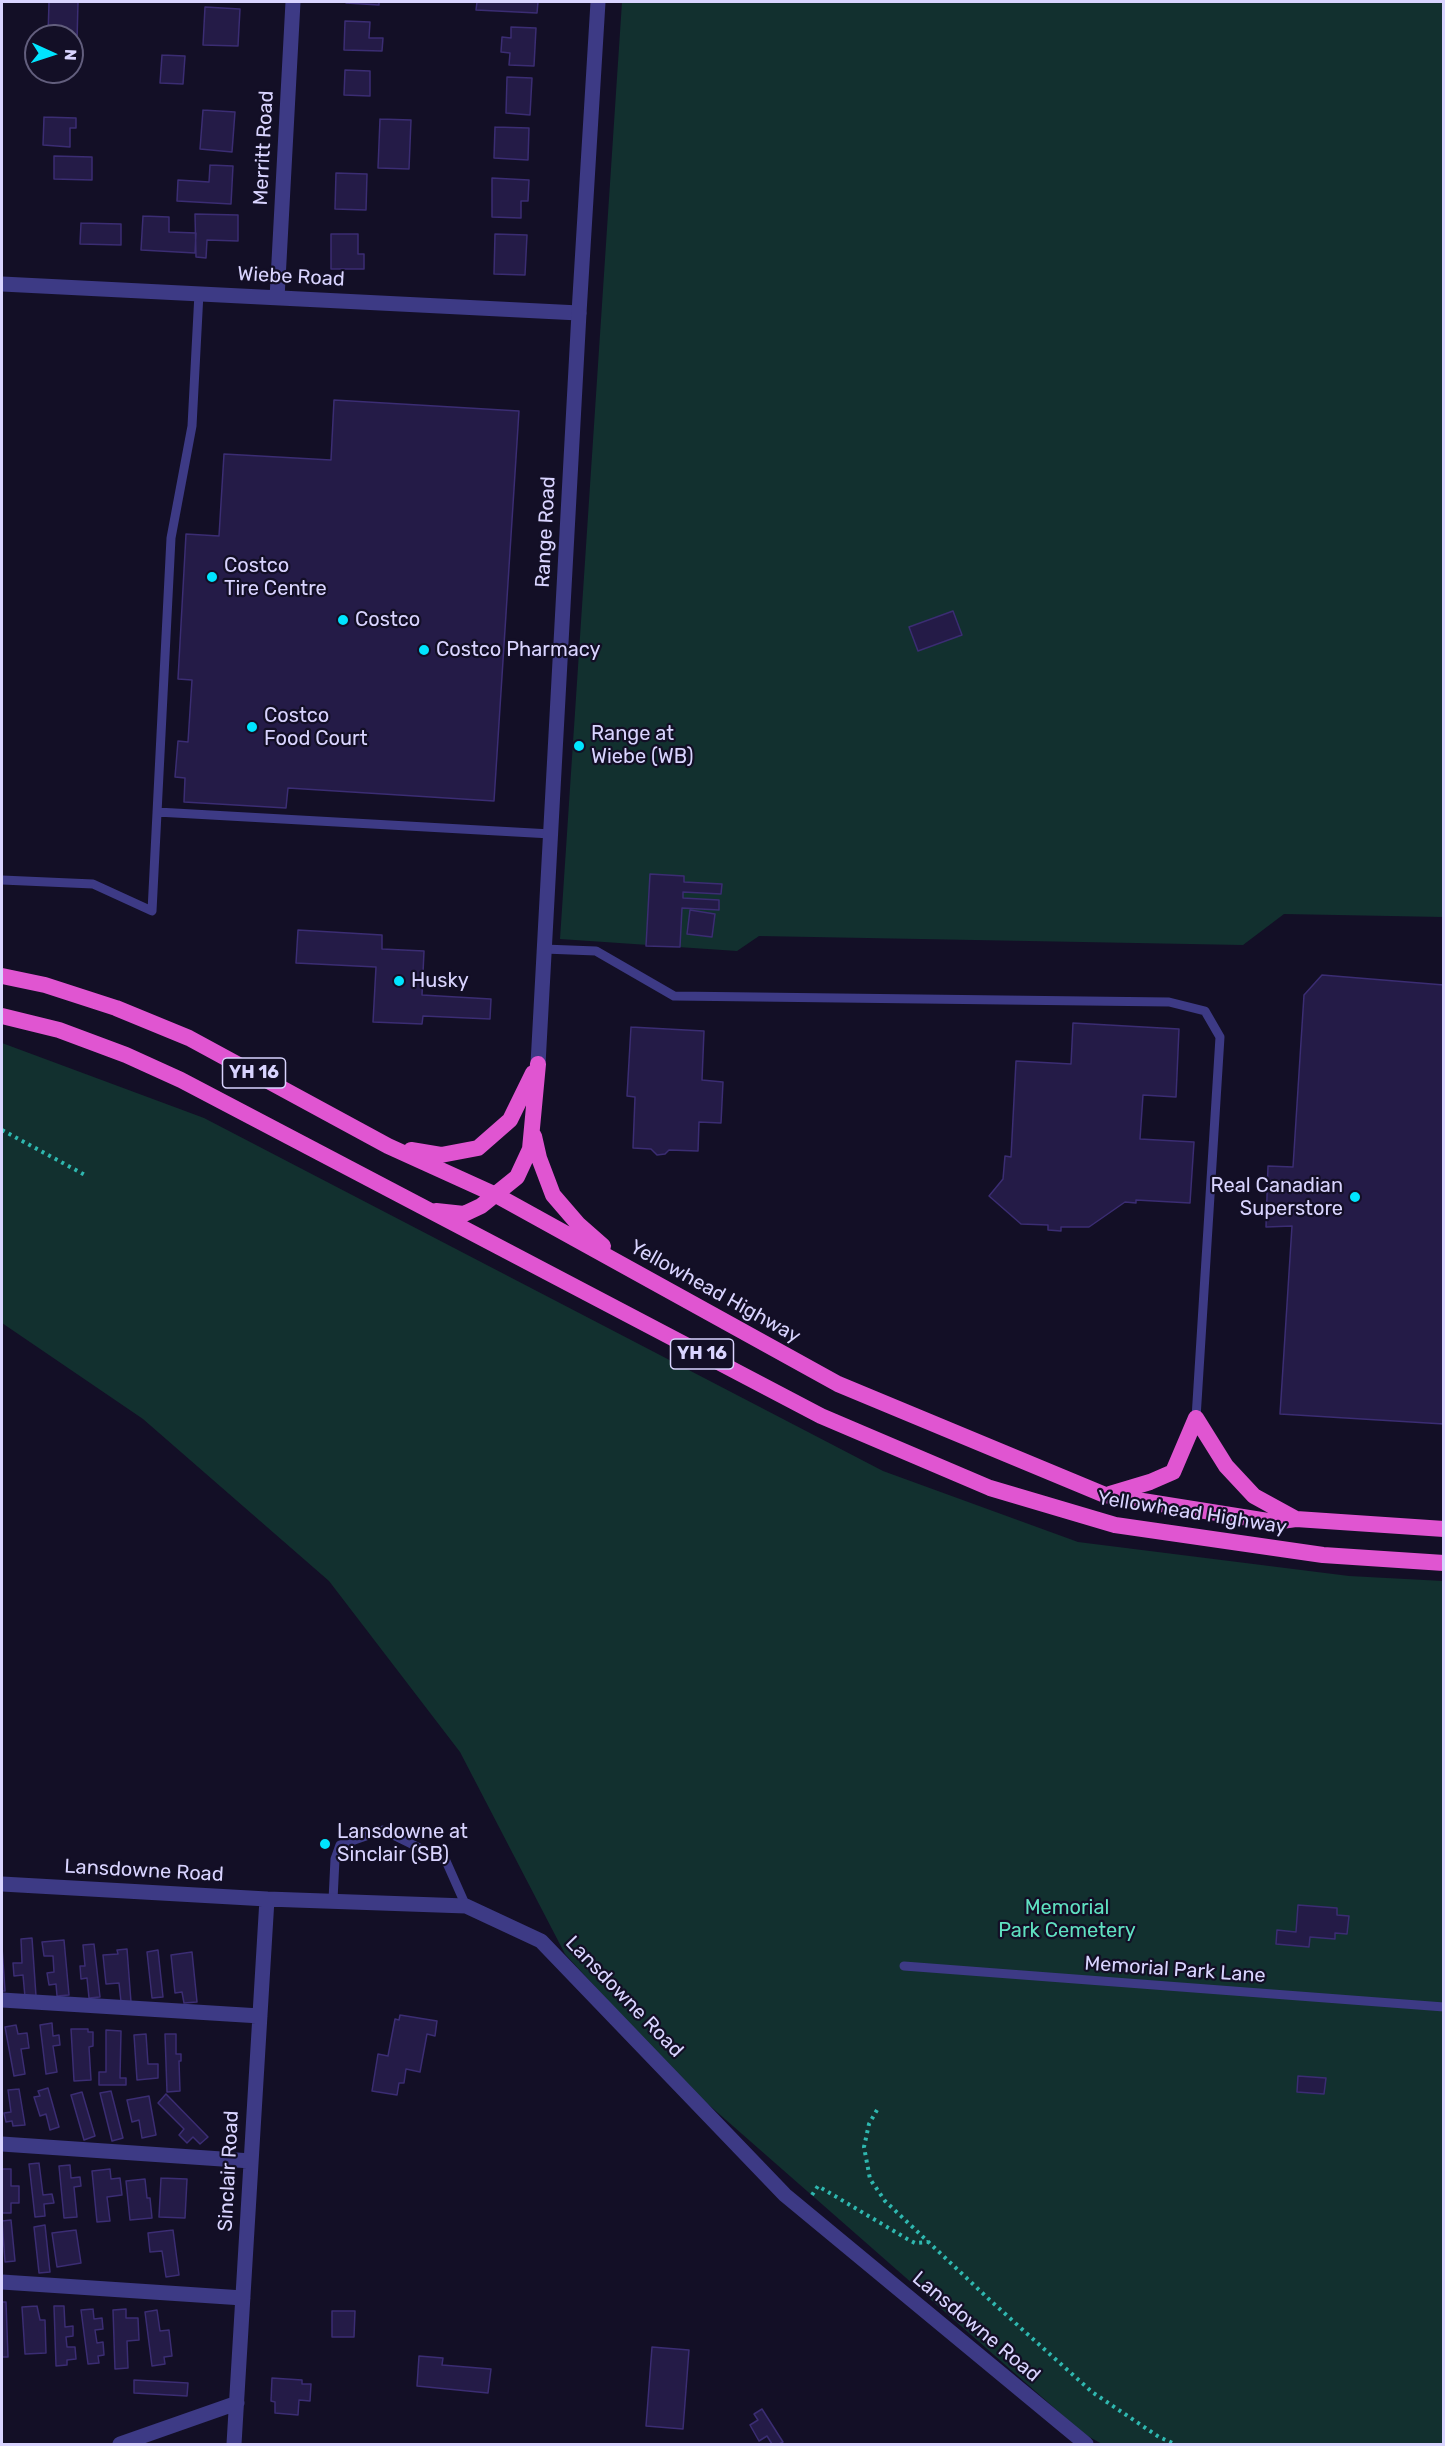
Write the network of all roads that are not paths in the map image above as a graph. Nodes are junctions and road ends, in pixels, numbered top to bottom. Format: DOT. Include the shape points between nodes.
graph roads {
  1 [pos="293,2"];
  2 [pos="598,2"];
  3 [pos="2,284"];
  4 [pos="199,293"];
  5 [pos="277,298"];
  6 [pos="579,313"];
  7 [pos="157,812"];
  8 [pos="550,834"];
  9 [pos="2,880"];
  10 [pos="544,949"];
  11 [pos="2,976"];
  12 [pos="2,1016"];
  13 [pos="538,1064"];
  14 [pos="532,1126"];
  15 [pos="388,1146"];
  16 [pos="496,1195"];
  17 [pos="427,1210"];
  18 [pos="624,1265"];
  19 [pos="1196,1418"];
  20 [pos="1105,1495"];
  21 [pos="1296,1519"];
  22 [pos="1443,1529"];
  23 [pos="1443,1563"];
  24 [pos="2,1884"];
  25 [pos="267,1899"];
  26 [pos="333,1900"];
  27 [pos="466,1906"];
  28 [pos="904,1966"];
  29 [pos="2,2000"];
  30 [pos="1443,2007"];
  31 [pos="260,2016"];
  32 [pos="2,2144"];
  33 [pos="251,2161"];
  34 [pos="2,2282"];
  35 [pos="243,2298"];
  36 [pos="237,2403"];
  37 [pos="120,2445"];
  38 [pos="234,2445"];
  39 [pos="1086,2445"];
  1 -- 5 [label="street, Merritt Road"];
  2 -- 6 [label="street, Range Road"];
  3 -- 4 [label="street, Wiebe Road"];
  4 -- 5 [label="street, Wiebe Road"];
  4 -- 7 [label="lane" via="192,426 171,538"];
  5 -- 6 [label="street, Wiebe Road"];
  6 -- 8 [label="street, Range Road"];
  7 -- 8 [label="lane"];
  7 -- 9 [label="lane" via="152,911 93,884"];
  8 -- 10 [label="street, Range Road"];
  10 -- 13 [label="street, Range Road"];
  10 -- 19 [label="lane" via="596,951 674,996 1168,1002 1205,1011 1220,1037"];
  11 -- 15 [label="highway, Yellowhead Highway / YH 16" via="116,1008 189,1038"];
  12 -- 17 [label="highway, Yellowhead Highway / YH 16" via="58,1030 181,1080"];
  13 -- 14 [label="highway"];
  13 -- 15 [label="highway" via="510,1120 478,1148 441,1155"];
  14 -- 16 [label="highway" via="530,1149 517,1177"];
  14 -- 18 [label="highway" via="553,1195 578,1224"];
  15 -- 16 [label="highway, Yellowhead Highway / YH 16"];
  16 -- 17 [label="highway" via="464,1214"];
  16 -- 18 [label="highway, Yellowhead Highway / YH 16"];
  17 -- 23 [label="highway, Yellowhead Highway / YH 16" via="821,1416 990,1488 1115,1525 1323,1555"];
  18 -- 20 [label="highway, Yellowhead Highway / YH 16" via="838,1384"];
  19 -- 20 [label="highway" via="1173,1472"];
  19 -- 21 [label="highway" via="1226,1466 1254,1496"];
  20 -- 21 [label="highway, Yellowhead Highway / YH 16" via="1274,1522"];
  21 -- 22 [label="highway, Yellowhead Highway / YH 16"];
  24 -- 25 [label="street, Lansdowne Road"];
  25 -- 26 [label="street, Lansdowne Road"];
  25 -- 31 [label="street, Sinclair Road"];
  26 -- 27 [label="street, Lansdowne Road"];
  26 -- 27 [label="lane" via="335,1859 340,1845 383,1830 446,1860"];
  27 -- 39 [label="street, Lansdowne Road" via="541,1941 784,2195"];
  28 -- 30 [label="lane, Memorial Park Lane"];
  29 -- 31 [label="street"];
  31 -- 33 [label="street, Sinclair Road"];
  32 -- 33 [label="street"];
  33 -- 35 [label="street, Sinclair Road"];
  34 -- 35 [label="street"];
  35 -- 36 [label="street, Sinclair Road"];
  36 -- 37 [label="street"];
  36 -- 38 [label="street, Sinclair Road"];
}
